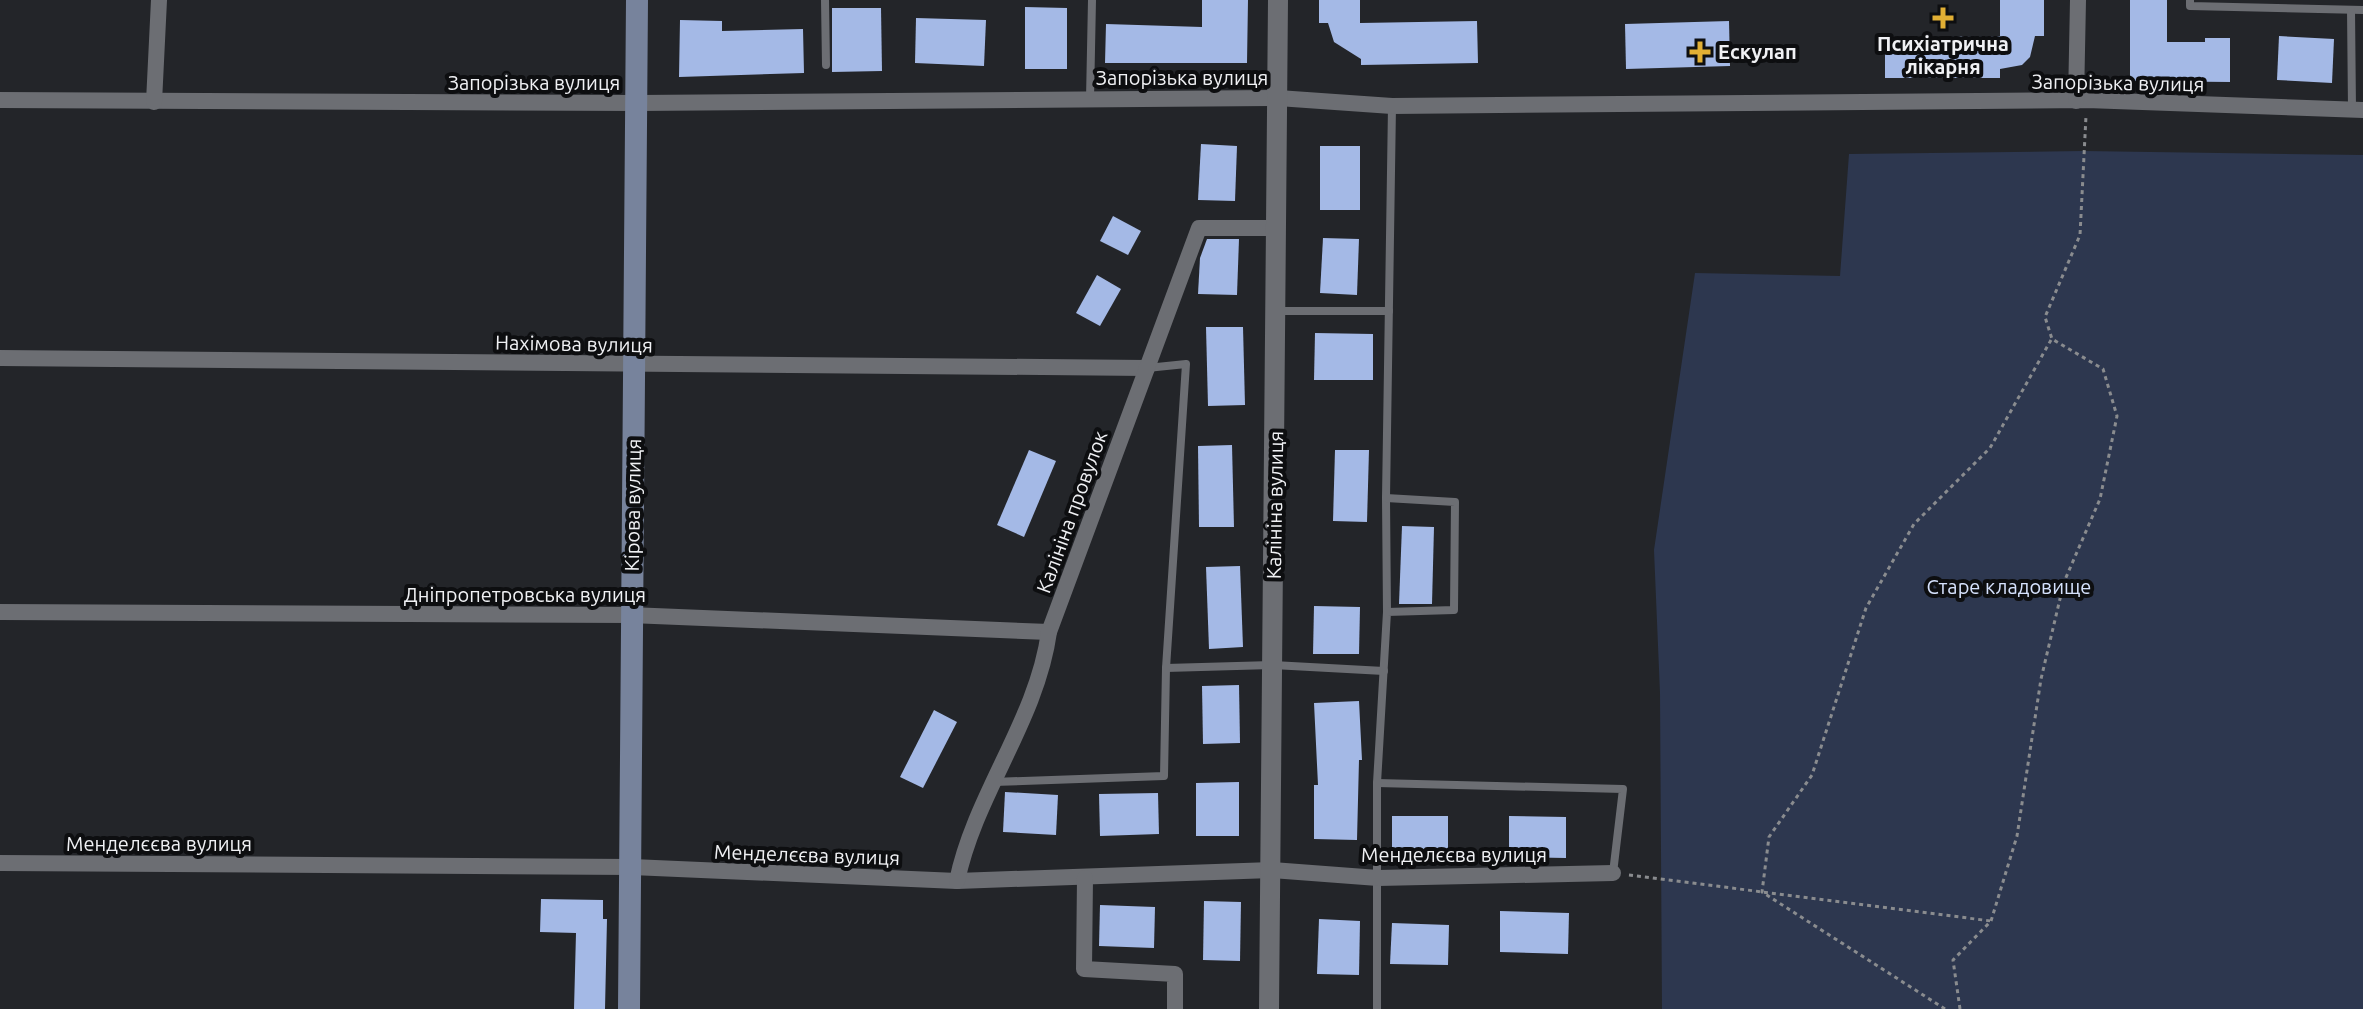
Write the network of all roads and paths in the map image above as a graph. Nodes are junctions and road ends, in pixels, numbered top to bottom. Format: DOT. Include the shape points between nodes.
graph roads {
  1 [pos="159,0"];
  2 [pos="637,0"];
  3 [pos="825,0"];
  4 [pos="1092,0"];
  5 [pos="1278,0"];
  6 [pos="2078,0"];
  7 [pos="2190,0"];
  8 [pos="2351,10"];
  9 [pos="2363,10"];
  10 [pos="826,65"];
  11 [pos="1278,98"];
  12 [pos="1090,99"];
  13 [pos="0,100"];
  14 [pos="2081,100"];
  15 [pos="154,102"];
  16 [pos="638,103"];
  17 [pos="1392,106"];
  18 [pos="2358,110"];
  19 [pos="1275,228"];
  20 [pos="1277,311"];
  21 [pos="1389,311"];
  22 [pos="2052,339"];
  23 [pos="0,358"];
  24 [pos="636,365"];
  25 [pos="1147,368"];
  26 [pos="1386,498"];
  27 [pos="0,612"];
  28 [pos="1387,612"];
  29 [pos="630,615"];
  30 [pos="1049,632"];
  31 [pos="1273,665"];
  32 [pos="1166,668"];
  33 [pos="1384,671"];
  34 [pos="992,782"];
  35 [pos="1377,783"];
  36 [pos="0,863"];
  37 [pos="632,867"];
  38 [pos="1272,870"];
  39 [pos="1613,873"];
  40 [pos="1085,878"];
  41 [pos="1378,878"];
  42 [pos="957,881"];
  43 [pos="1762,892"];
  44 [pos="1991,921"];
  45 [pos="629,1009"];
  46 [pos="1175,1009"];
  47 [pos="1269,1009"];
  48 [pos="1377,1009"];
  49 [pos="1945,1009"];
  50 [pos="1960,1009"];
  1 -- 15 [label="street"];
  2 -- 16 [label="main road, Кірова вулиця"];
  3 -- 10 [label="lane"];
  4 -- 12 [label="lane"];
  5 -- 11 [label="street, Калініна вулиця"];
  6 -- 14 [label="street"];
  7 -- 8 [label="lane" via="2190,6"];
  8 -- 9 [label="lane"];
  8 -- 18 [label="lane"];
  11 -- 12 [label="street, Запорізька вулиця"];
  11 -- 17 [label="street, Запорізька вулиця"];
  11 -- 19 [label="street, Калініна вулиця"];
  12 -- 16 [label="street, Запорізька вулиця"];
  13 -- 15 [label="street, Запорізька вулиця"];
  14 -- 17 [label="street, Запорізька вулиця"];
  14 -- 18 [label="street, Запорізька вулиця"];
  14 -- 22 [label="path" via="2080,235 2045,317"];
  15 -- 16 [label="street, Запорізька вулиця"];
  16 -- 24 [label="main road, Кірова вулиця"];
  17 -- 21 [label="lane"];
  19 -- 20 [label="street, Калініна вулиця"];
  19 -- 25 [label="street, Калініна провулок" via="1199,228"];
  20 -- 21 [label="lane"];
  20 -- 31 [label="street, Калініна вулиця"];
  21 -- 26 [label="lane"];
  22 -- 43 [label="path" via="1990,448 1914,524 1866,608 1812,775 1769,837"];
  22 -- 44 [label="path" via="2103,369 2117,416 2100,499 2064,582 2041,679 2017,836"];
  23 -- 24 [label="street, Нахімова вулиця"];
  24 -- 25 [label="street, Нахімова вулиця"];
  24 -- 29 [label="main road, Кірова вулиця"];
  25 -- 30 [label="street, Калініна провулок"];
  25 -- 32 [label="lane" via="1186,364"];
  26 -- 28 [label="lane"];
  26 -- 28 [label="lane" via="1455,502 1454,610"];
  27 -- 29 [label="street, Дніпропетровська вулиця"];
  28 -- 33 [label="lane"];
  29 -- 30 [label="street, Дніпропетровська вулиця"];
  29 -- 37 [label="main road, Кірова вулиця"];
  30 -- 34 [label="street, Калініна провулок" via="1044,667"];
  31 -- 32 [label="lane"];
  31 -- 33 [label="lane"];
  31 -- 38 [label="street, Калініна вулиця"];
  32 -- 34 [label="lane" via="1164,776"];
  33 -- 35 [label="lane"];
  34 -- 42 [label="street, Калініна провулок"];
  35 -- 39 [label="lane" via="1623,789"];
  35 -- 41 [label="lane"];
  36 -- 37 [label="street, Менделєєва вулиця"];
  37 -- 42 [label="street, Менделєєва вулиця"];
  37 -- 45 [label="main road, Кірова вулиця"];
  38 -- 40 [label="street, Менделєєва вулиця"];
  38 -- 41 [label="street, Менделєєва вулиця"];
  38 -- 47 [label="street, Калініна вулиця"];
  39 -- 41 [label="street, Менделєєва вулиця"];
  39 -- 43 [label="path"];
  40 -- 42 [label="street, Менделєєва вулиця"];
  40 -- 46 [label="street" via="1084,969 1175,974"];
  41 -- 48 [label="lane"];
  43 -- 44 [label="path"];
  43 -- 49 [label="path"];
  44 -- 50 [label="path" via="1953,960"];
}
